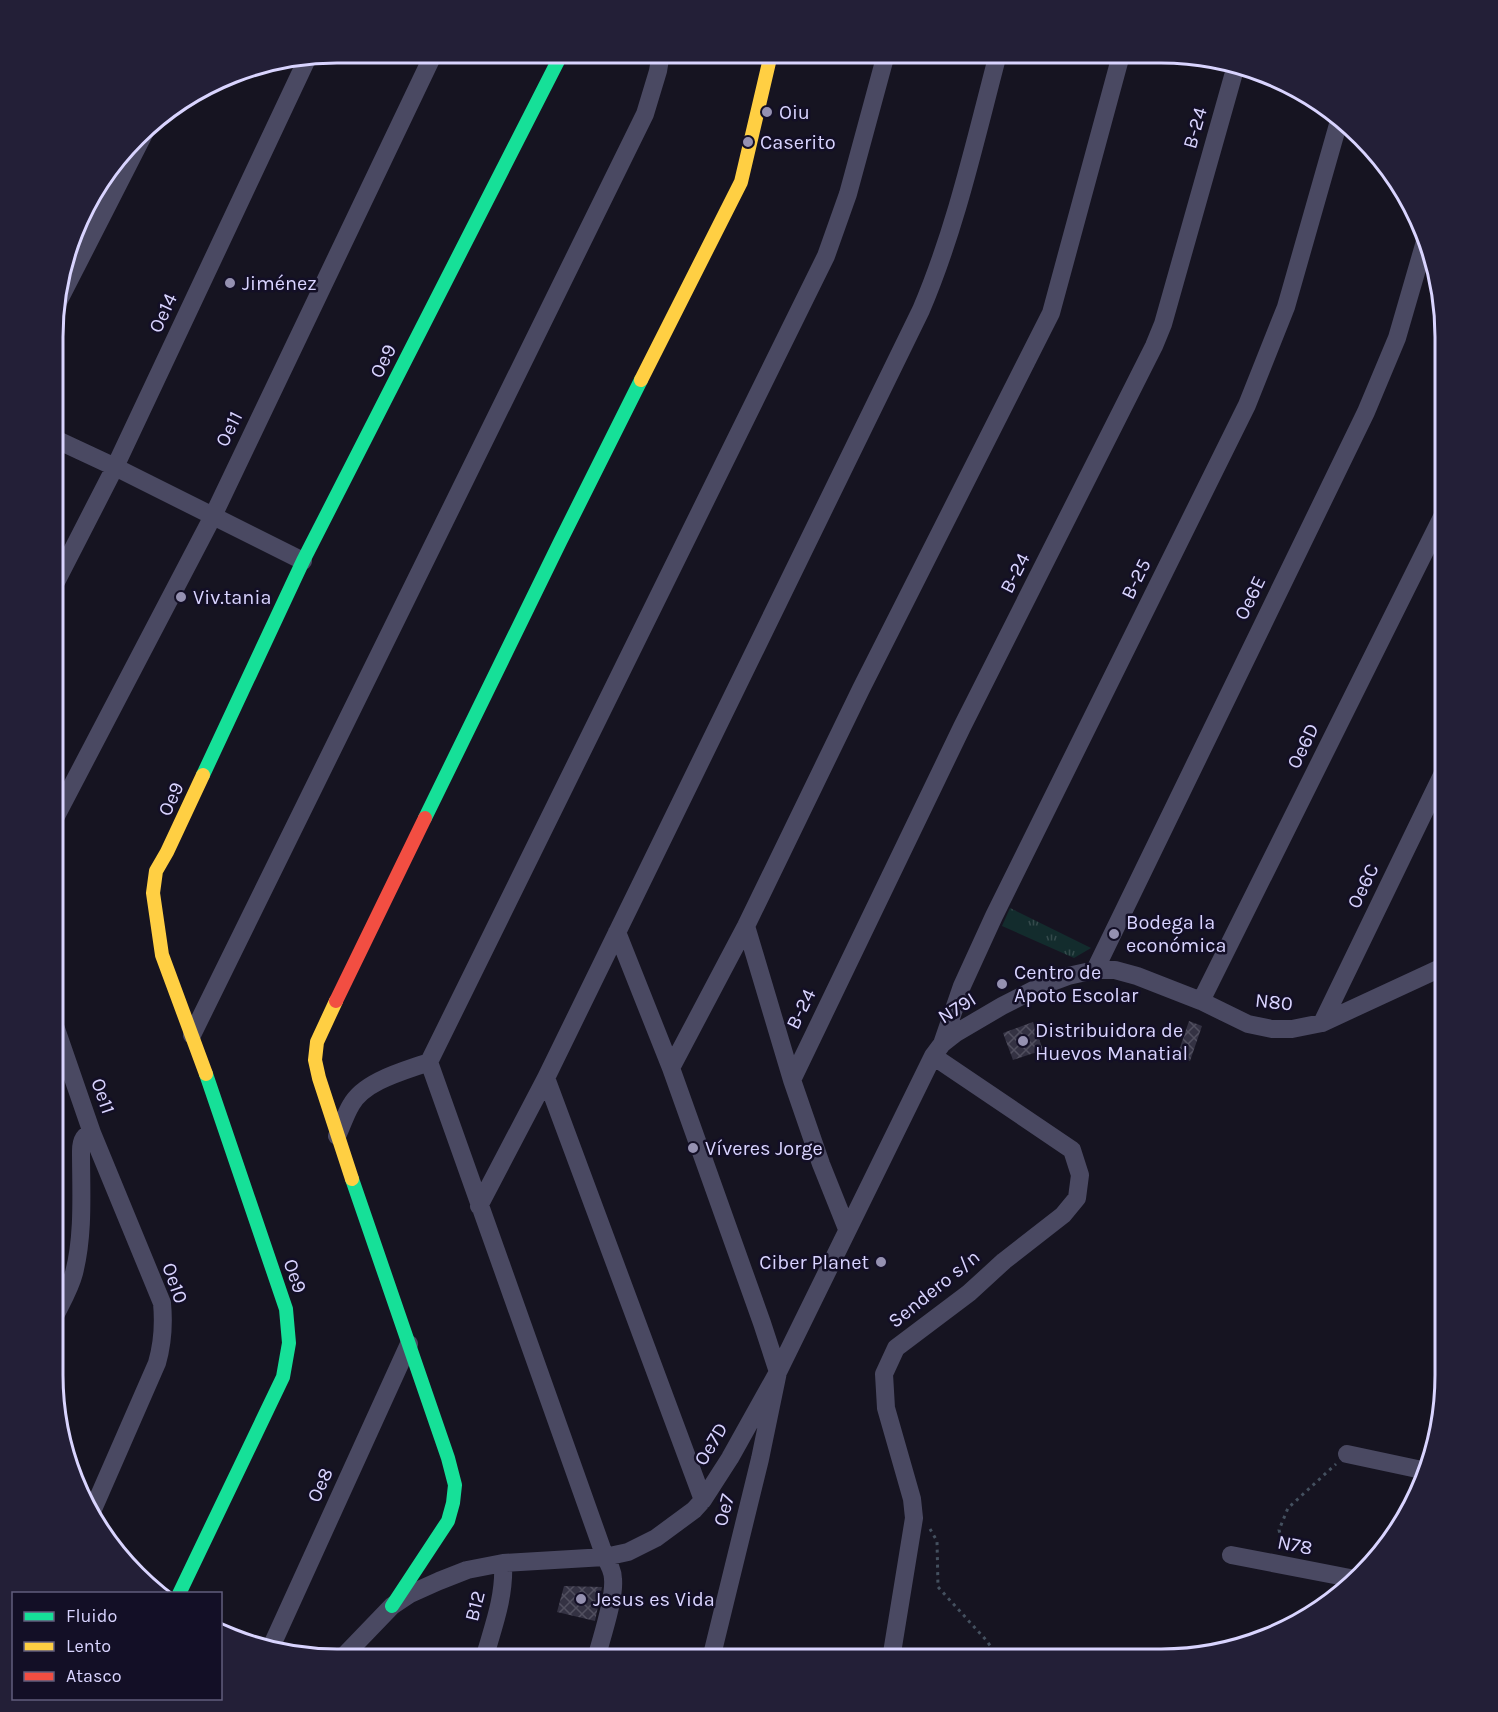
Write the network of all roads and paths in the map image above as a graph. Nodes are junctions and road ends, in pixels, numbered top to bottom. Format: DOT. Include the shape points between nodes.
graph roads {
  1 [pos="429,63"];
  2 [pos="557,63"];
  3 [pos="659,63"];
  4 [pos="769,63"];
  5 [pos="884,63"];
  6 [pos="996,63"];
  7 [pos="1119,63"];
  8 [pos="304,65"];
  9 [pos="1234,73"];
  10 [pos="1338,128"];
  11 [pos="135,152"];
  12 [pos="1422,253"];
  13 [pos="69,281"];
  14 [pos="63,443"];
  15 [pos="116,467"];
  16 [pos="213,516"];
  17 [pos="1435,532"];
  18 [pos="303,561"];
  19 [pos="63,569"];
  20 [pos="1435,790"];
  21 [pos="63,803"];
  22 [pos="746,926"];
  23 [pos="617,933"];
  24 [pos="1095,969"];
  25 [pos="1435,971"];
  26 [pos="1201,1001"];
  27 [pos="1323,1023"];
  28 [pos="192,1035"];
  29 [pos="63,1049"];
  30 [pos="938,1050"];
  31 [pos="429,1062"];
  32 [pos="671,1068"];
  33 [pos="546,1078"];
  34 [pos="792,1080"];
  35 [pos="92,1133"];
  36 [pos="337,1136"];
  37 [pos="479,1206"];
  38 [pos="847,1229"];
  39 [pos="63,1299"];
  40 [pos="409,1344"];
  41 [pos="778,1372"];
  42 [pos="1347,1454"];
  43 [pos="1418,1469"];
  44 [pos="703,1500"];
  45 [pos="95,1504"];
  46 [pos="927,1524"];
  47 [pos="1232,1556"];
  48 [pos="605,1557"];
  49 [pos="503,1563"];
  50 [pos="1289,1566"];
  51 [pos="1346,1577"];
  52 [pos="179,1592"];
  53 [pos="392,1606"];
  54 [pos="369,1630"];
  55 [pos="274,1642"];
  56 [pos="351,1649"];
  57 [pos="364,1649"];
  58 [pos="487,1649"];
  59 [pos="599,1649"];
  60 [pos="713,1649"];
  61 [pos="893,1649"];
  62 [pos="993,1649"];
  1 -- 16 [label="street, Oe11"];
  2 -- 18 [label="street, Oe9"];
  3 -- 28 [label="street" via="645,114"];
  4 -- 36 [label="street" via="741,182 317,1042 315,1060"];
  5 -- 31 [label="street" via="848,194 826,256"];
  6 -- 23 [label="street" via="954,220 921,310"];
  7 -- 22 [label="street" via="1051,313"];
  8 -- 15 [label="street, Oe14"];
  9 -- 34 [label="street, B-24" via="1154,346 962,727"];
  10 -- 30 [label="street, B-25" via="1286,307 1247,405 994,916"];
  11 -- 13 [label="street"];
  12 -- 24 [label="street, Oe6E" via="1397,338 1366,412"];
  14 -- 15 [label="street"];
  15 -- 16 [label="street"];
  15 -- 19 [label="street, Oe14"];
  16 -- 18 [label="street"];
  16 -- 21 [label="street, Oe11"];
  17 -- 26 [label="street, Oe6D"];
  18 -- 28 [label="street, Oe9" via="156,871 153,893 162,955"];
  20 -- 27 [label="street, Oe6C"];
  22 -- 32 [label="street"];
  22 -- 34 [label="street"];
  23 -- 32 [label="street"];
  23 -- 33 [label="street"];
  24 -- 26 [label="street, N80" via="1137,976"];
  24 -- 30 [label="street, N79I" via="1041,986 956,1033"];
  25 -- 27 [label="street, N80"];
  26 -- 27 [label="street, N80" via="1248,1024 1272,1029"];
  28 -- 52 [label="street, Oe9" via="286,1309 289,1354 283,1377"];
  29 -- 35 [label="street, Oe11"];
  30 -- 38 [label="street, Oe7D"];
  30 -- 61 [label="street, Sendero s/n" via="1072,1150 1080,1175 1077,1198 1064,1215 897,1348 884,1374 886,1408 914,1518"];
  31 -- 36 [label="street" via="392,1075 360,1093"];
  31 -- 37 [label="street"];
  32 -- 41 [label="street"];
  33 -- 37 [label="street"];
  33 -- 44 [label="street"];
  34 -- 38 [label="street"];
  35 -- 39 [label="street, Oe11" via="84,1137 81,1148 80,1236 74,1275"];
  35 -- 45 [label="street, Oe10" via="162,1303 164,1323 157,1363"];
  36 -- 40 [label="street"];
  37 -- 48 [label="street"];
  38 -- 41 [label="street, Oe7D"];
  40 -- 53 [label="street" via="455,1485 448,1521"];
  40 -- 55 [label="street, Oe8"];
  41 -- 44 [label="street, Oe7D"];
  41 -- 60 [label="street, Oe7"];
  42 -- 43 [label="street"];
  42 -- 50 [label="path" via="1288,1508 1279,1530"];
  44 -- 48 [label="street, Oe7D" via="656,1538 628,1552"];
  46 -- 62 [label="path" via="937,1541 938,1587"];
  47 -- 50 [label="street, N78"];
  48 -- 49 [label="street, Oe7D"];
  48 -- 59 [label="street" via="614,1580"];
  49 -- 53 [label="street, Oe7D" via="467,1570 410,1594"];
  49 -- 58 [label="street, B12" via="502,1597"];
  50 -- 51 [label="street, N78"];
  53 -- 54 [label="street, Oe7D"];
  54 -- 56 [label="street, Oe7D"];
  54 -- 57 [label="street"];
}
